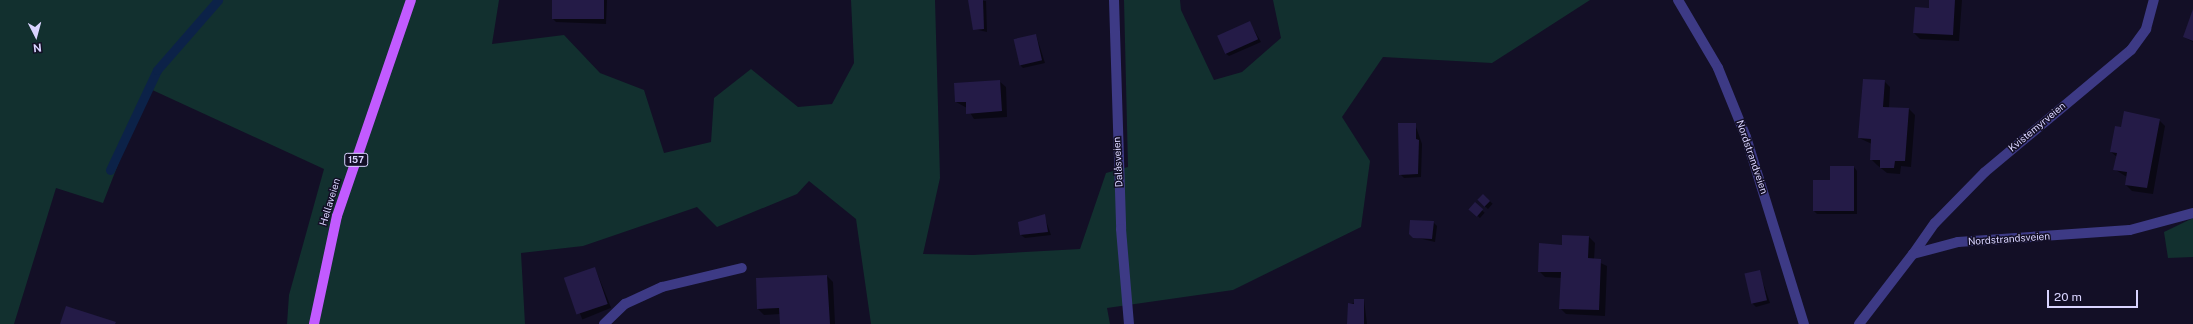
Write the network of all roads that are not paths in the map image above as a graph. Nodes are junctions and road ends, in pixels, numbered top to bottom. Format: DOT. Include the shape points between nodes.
graph roads {
  1 [pos="411,0"];
  2 [pos="1114,0"];
  3 [pos="1678,0"];
  4 [pos="2154,0"];
  5 [pos="2193,213"];
  6 [pos="1913,254"];
  7 [pos="742,268"];
  8 [pos="314,324"];
  9 [pos="604,324"];
  10 [pos="1129,324"];
  11 [pos="1804,324"];
  12 [pos="1859,324"];
  1 -- 8 [label="main road, Hellaveien / 157" via="337,216"];
  2 -- 10 [label="street, Dalåsveien" via="1120,206"];
  3 -- 11 [label="street, Nordstrandveien" via="1718,68 1746,137"];
  4 -- 6 [label="street, Kvistemyrveien" via="2146,29 2131,50 1985,172 1934,223"];
  5 -- 6 [label="street, Nordstrandsveien" via="2130,230 1958,242"];
  6 -- 12 [label="street"];
  7 -- 9 [label="street" via="662,287 626,304"];
}
